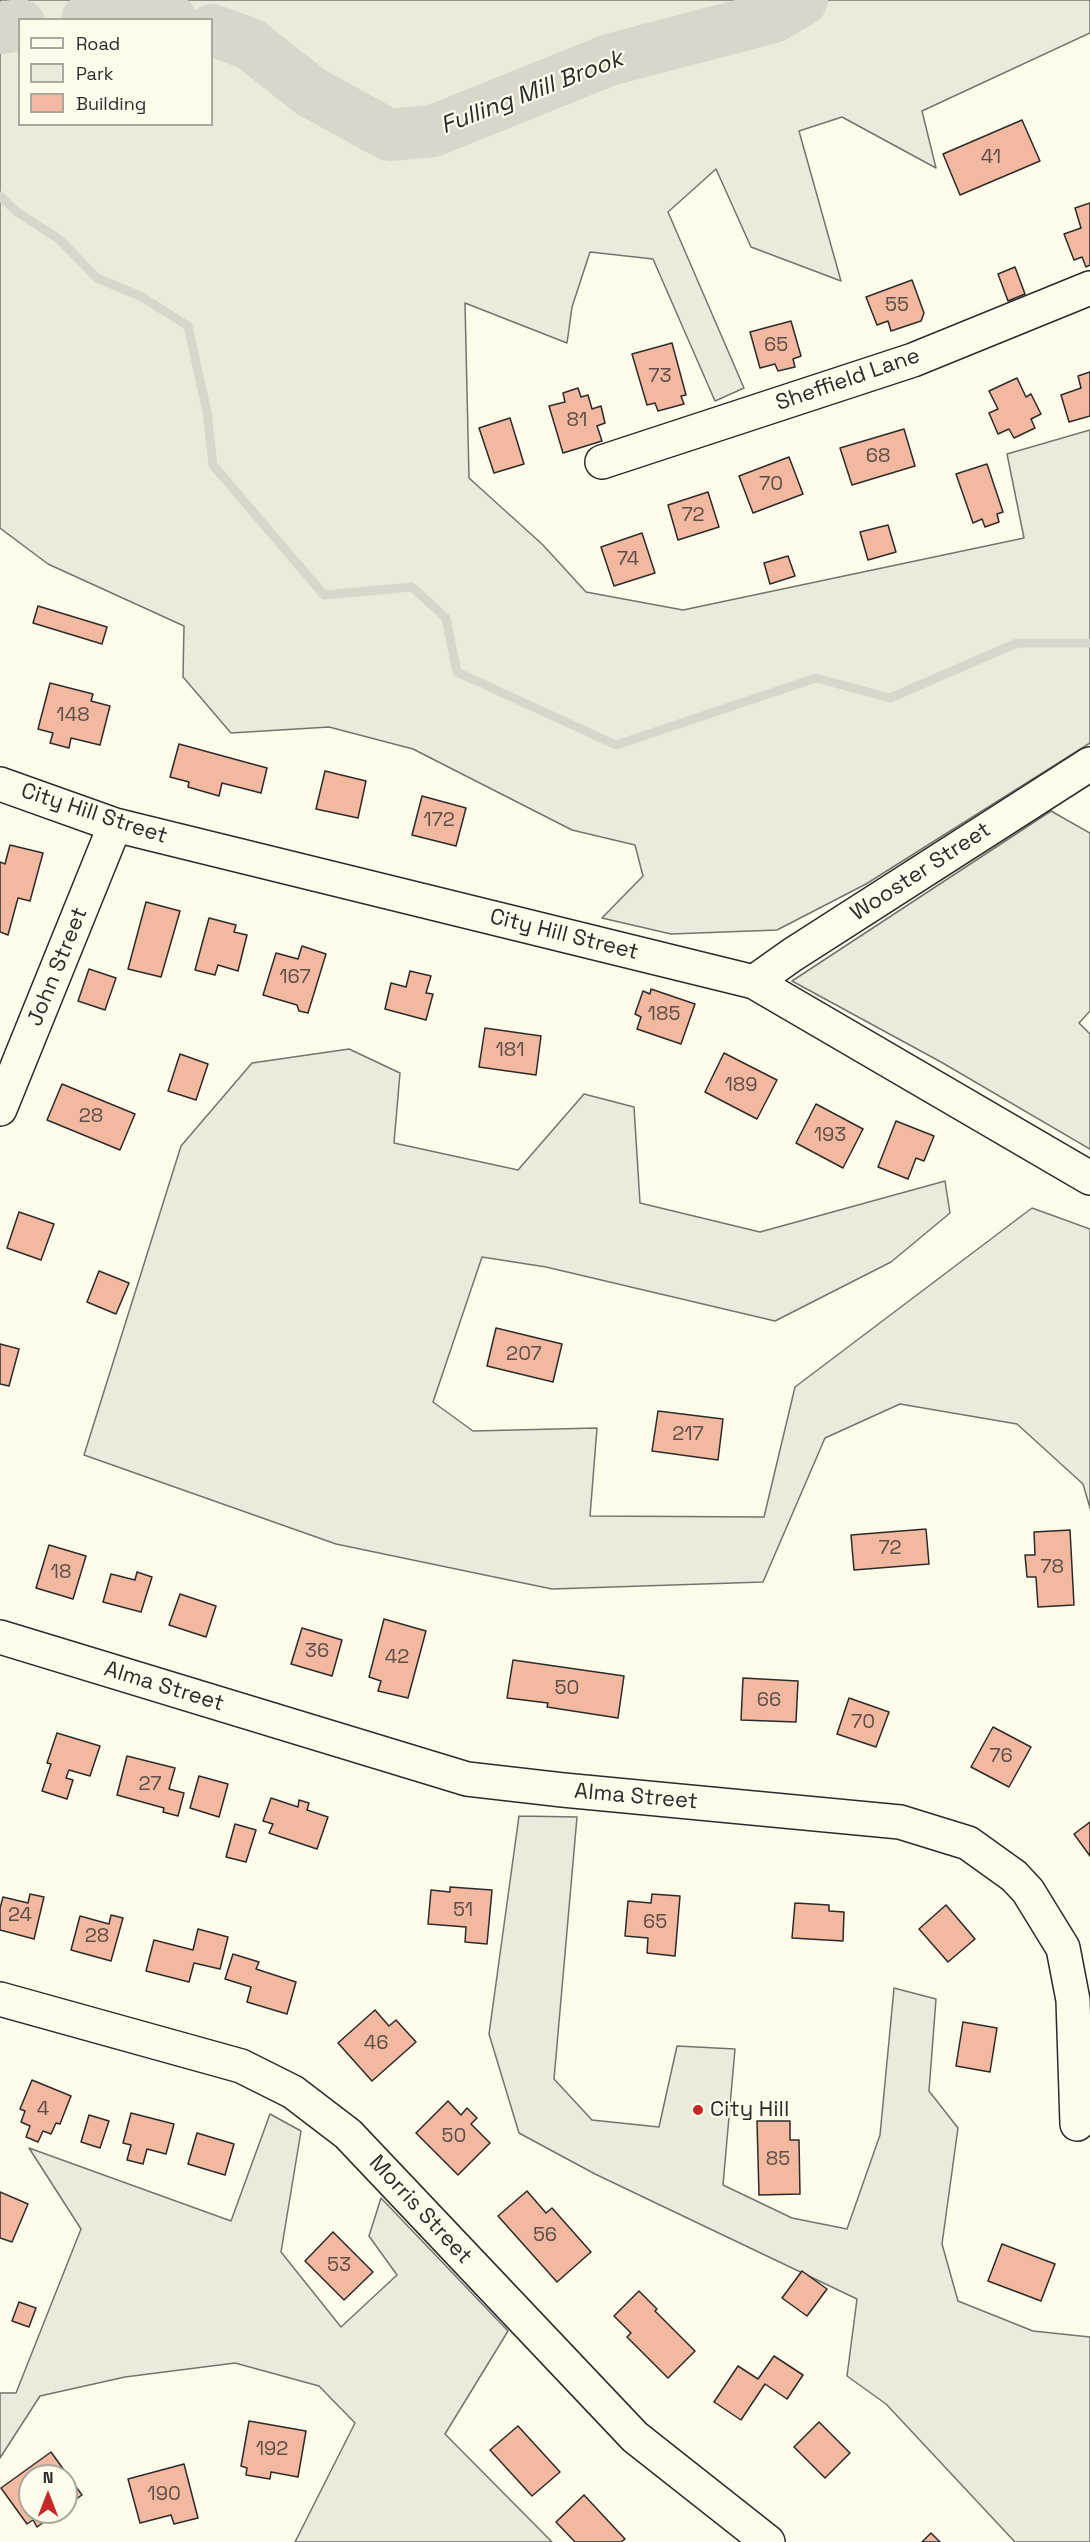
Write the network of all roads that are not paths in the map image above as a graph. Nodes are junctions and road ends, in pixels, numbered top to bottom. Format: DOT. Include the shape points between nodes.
graph roads {
  1 [pos="1090,288"];
  2 [pos="602,462"];
  3 [pos="1090,764"];
  4 [pos="0,784"];
  5 [pos="116,825"];
  6 [pos="754,982"];
  7 [pos="0,1109"];
  8 [pos="1090,1178"];
  9 [pos="0,1637"];
  10 [pos="0,1999"];
  11 [pos="1077,2124"];
  12 [pos="768,2542"];
  1 -- 2 [label="street, Sheffield Lane" via="913,360"];
  3 -- 6 [label="street, Wooster Street"];
  4 -- 5 [label="street, City Hill Street"];
  5 -- 6 [label="street, City Hill Street"];
  5 -- 7 [label="street, John Street"];
  6 -- 8 [label="street, City Hill Street"];
  9 -- 11 [label="street, Alma Street" via="467,1779 900,1822 968,1843 1028,1891 1063,1948 1073,2000"];
  10 -- 12 [label="street, Morris Street" via="241,2066 293,2092 348,2134 635,2437"];
}
